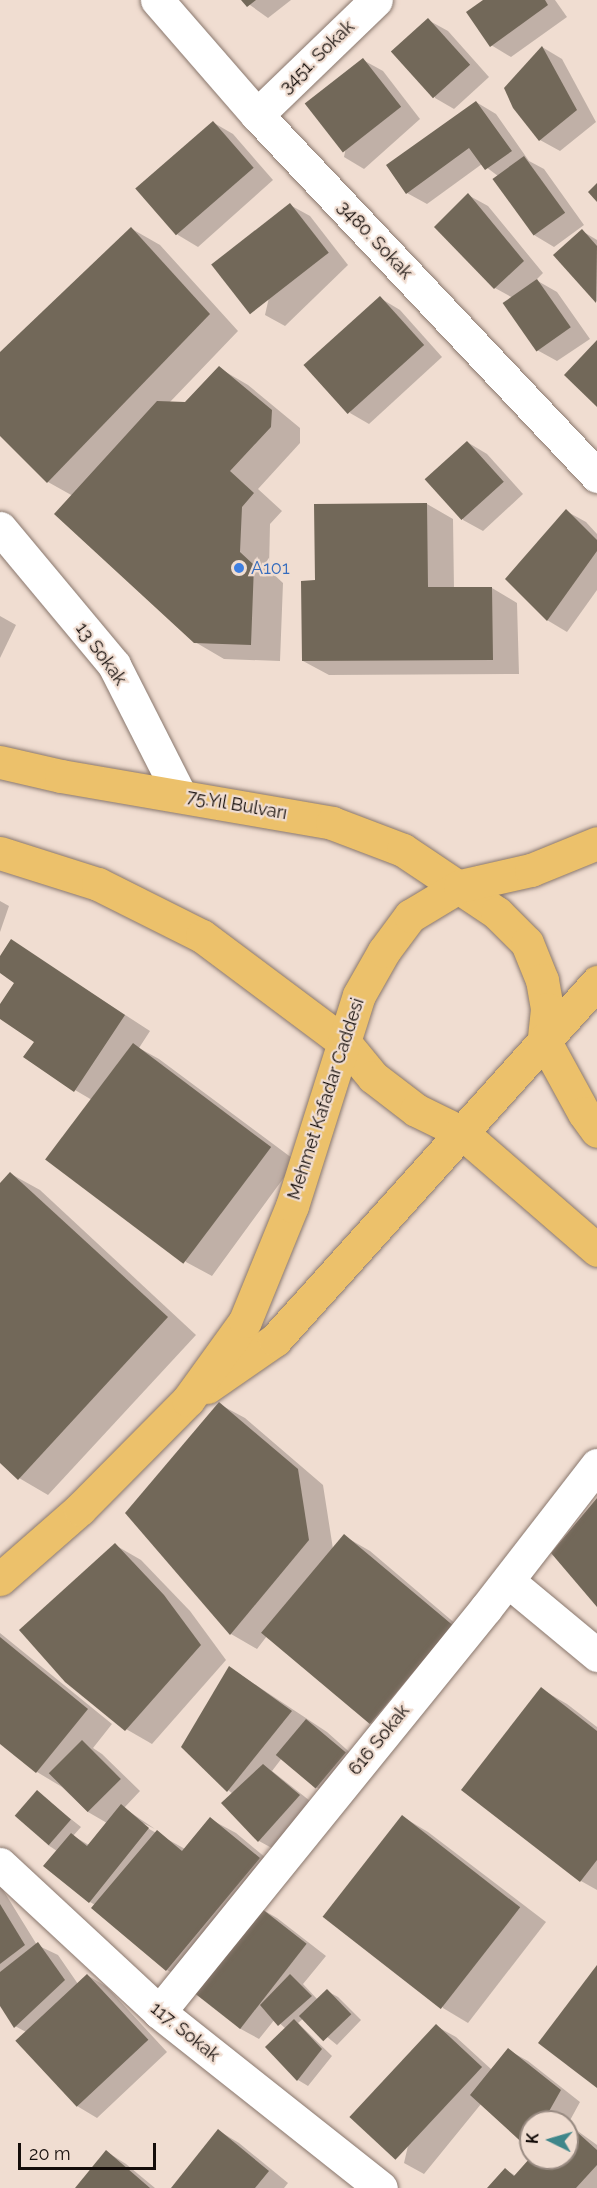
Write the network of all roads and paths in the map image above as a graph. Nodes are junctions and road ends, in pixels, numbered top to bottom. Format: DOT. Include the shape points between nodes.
graph roads {
  1 [pos="157,0"];
  2 [pos="376,0"];
  3 [pos="257,115"];
  4 [pos="597,476"];
  5 [pos="0,528"];
  6 [pos="0,762"];
  7 [pos="180,795"];
  8 [pos="597,843"];
  9 [pos="0,853"];
  10 [pos="460,886"];
  11 [pos="597,982"];
  12 [pos="544,1040"];
  13 [pos="345,1043"];
  14 [pos="597,1131"];
  15 [pos="461,1132"];
  16 [pos="597,1250"];
  17 [pos="188,1400"];
  18 [pos="597,1465"];
  19 [pos="0,1579"];
  20 [pos="508,1581"];
  21 [pos="597,1656"];
  22 [pos="0,1864"];
  23 [pos="159,2012"];
  24 [pos="381,2188"];
  1 -- 3 [label="street, 3480. Sokak"];
  2 -- 3 [label="street, 3451. Sokak"];
  3 -- 4 [label="street, 3480. Sokak"];
  5 -- 7 [label="street, 13 Sokak" via="114,665"];
  6 -- 7 [label="main road, 75.Yıl Bulvarı"];
  7 -- 10 [label="main road, 75.Yıl Bulvarı" via="332,823 403,850"];
  8 -- 10 [label="main road, Mehmet Kafadar Caddesi" via="531,870"];
  9 -- 13 [label="main road" via="98,884 202,936"];
  10 -- 12 [label="main road" via="497,913 527,942 542,980 547,1010"];
  10 -- 13 [label="main road, Mehmet Kafadar Caddesi" via="410,916 397,933 359,996"];
  11 -- 12 [label="main road, Mehmet Kafadar Caddesi"];
  12 -- 14 [label="main road"];
  12 -- 15 [label="main road, Mehmet Kafadar Caddesi"];
  13 -- 15 [label="main road" via="373,1077 416,1110"];
  13 -- 17 [label="main road, Mehmet Kafadar Caddesi" via="292,1206 249,1311"];
  15 -- 16 [label="main road"];
  15 -- 17 [label="main road, Mehmet Kafadar Caddesi" via="274,1340"];
  17 -- 19 [label="main road, Mehmet Kafadar Caddesi" via="81,1509"];
  18 -- 20 [label="street, 616 Sokak"];
  20 -- 21 [label="street"];
  20 -- 23 [label="street, 616 Sokak"];
  22 -- 23 [label="street, 117. Sokak"];
  23 -- 24 [label="street, 117. Sokak"];
}
